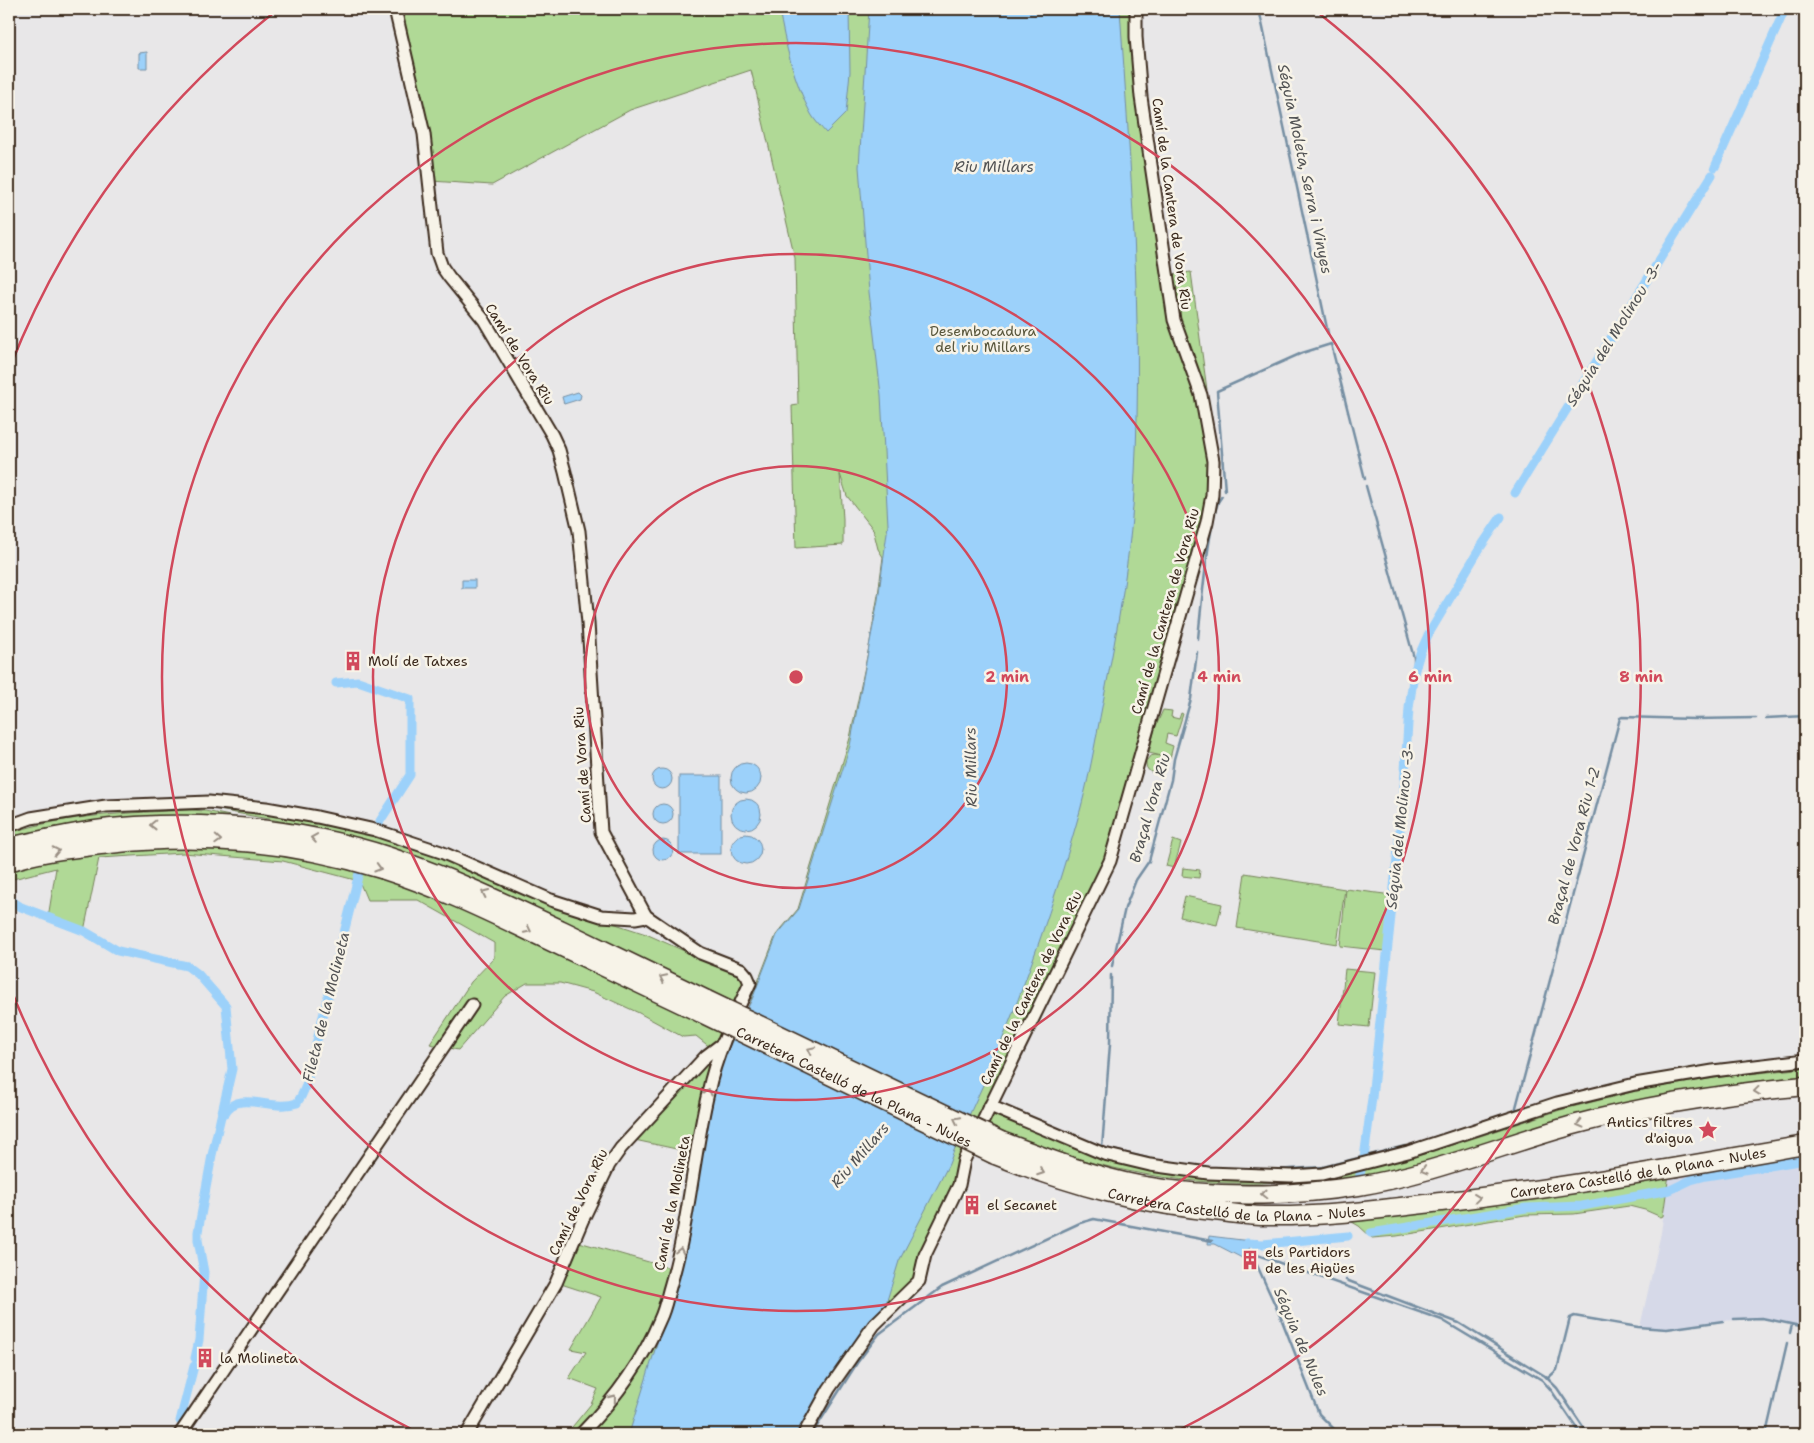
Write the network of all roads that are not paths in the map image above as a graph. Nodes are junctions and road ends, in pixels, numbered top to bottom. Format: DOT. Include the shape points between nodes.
graph roads {
  1 [pos="395,9"];
  2 [pos="1136,9"];
  3 [pos="9,826"];
  4 [pos="9,846"];
  5 [pos="9,862"];
  6 [pos="646,916"];
  7 [pos="472,1005"];
  8 [pos="704,1006"];
  9 [pos="723,1043"];
  10 [pos="1805,1060"];
  11 [pos="1805,1086"];
  12 [pos="990,1106"];
  13 [pos="1805,1145"];
  14 [pos="998,1148"];
  15 [pos="180,1434"];
  16 [pos="467,1434"];
  17 [pos="581,1434"];
  18 [pos="804,1434"];
  1 -- 6 [label="street, Camí de Vora Riu" via="424,134 437,253 442,267 484,320 559,450 582,556 601,832"];
  2 -- 12 [label="street, Camí de la Cantera de Vora Riu" via="1141,97 1174,320 1201,395 1213,461 1212,495 1110,861"];
  3 -- 6 [label="street" via="31,818 106,806 209,802 266,808 375,830 441,852 551,900 601,916"];
  8 -- 4 [label="main road, one-way" via="477,890 389,857 321,839 251,828 144,826 73,833"];
  5 -- 8 [label="main road, one-way" via="73,848 198,839 320,853 382,869 472,903"];
  6 -- 9 [label="street, Camí de Vora Riu" via="700,952 741,969 748,976 750,983"];
  7 -- 15 [label="street"];
  8 -- 14 [label="main road, Carretera Castelló de la Plana - Nules, bridge"];
  9 -- 16 [label="street, Camí de Vora Riu" via="706,1056 609,1164 556,1283"];
  17 -- 9 [label="street, Camí de la Molineta, one-way" via="625,1382 661,1317 679,1256 708,1091"];
  10 -- 12 [label="street" via="1635,1084 1539,1108 1405,1153 1322,1174 1291,1176 1208,1173 1150,1165 1104,1154"];
  11 -- 14 [label="main road, Carretera Castelló de la Plana - Nules, one-way" via="1669,1104 1578,1124 1400,1177 1359,1186 1269,1194 1139,1185"];
  12 -- 18 [label="street, Camí de la Cantera de Vora Riu" via="964,1160 959,1185 925,1255 919,1281 874,1325 829,1389"];
  14 -- 13 [label="main road, Carretera Castelló de la Plana - Nules, one-way" via="1070,1183 1132,1199 1263,1216 1372,1210 1531,1192"];
}
